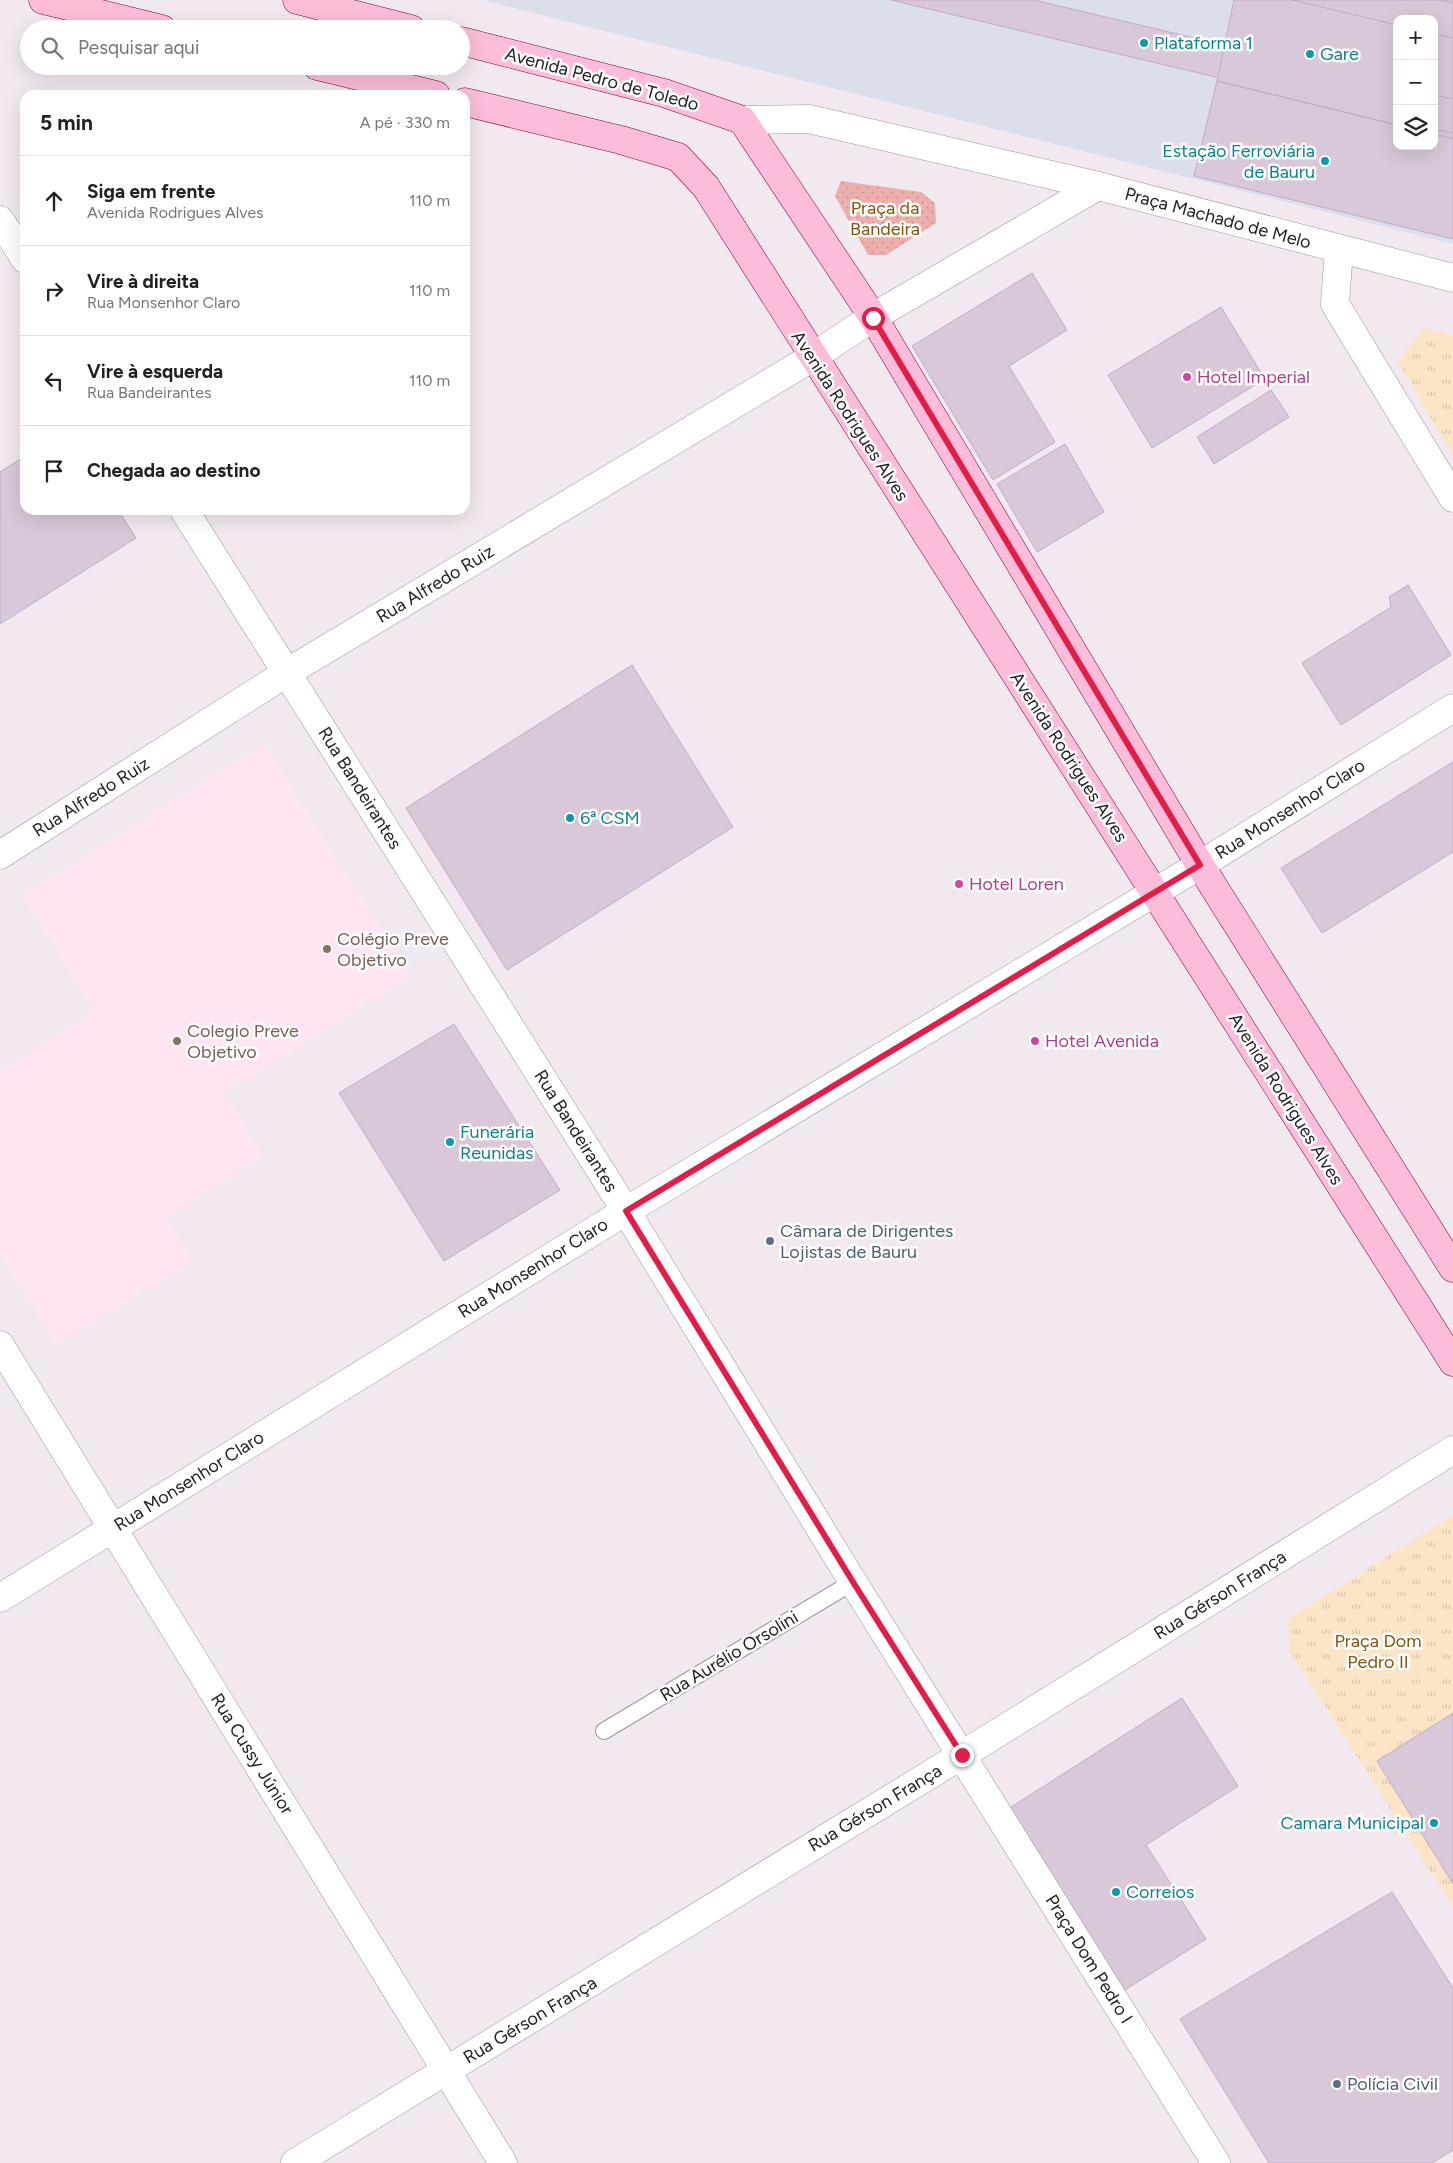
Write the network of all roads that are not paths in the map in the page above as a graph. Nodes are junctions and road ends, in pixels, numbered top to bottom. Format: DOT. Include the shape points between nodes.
graph roads {
  1 [pos="44,0"];
  2 [pos="297,0"];
  3 [pos="125,20"];
  4 [pos="376,20"];
  5 [pos="470,43"];
  6 [pos="354,75"];
  7 [pos="415,90"];
  8 [pos="470,103"];
  9 [pos="742,120"];
  10 [pos="1098,186"];
  11 [pos="0,220"];
  12 [pos="1339,250"];
  13 [pos="20,251"];
  14 [pos="1453,278"];
  15 [pos="873,318"];
  16 [pos="813,357"];
  17 [pos="1453,498"];
  18 [pos="187,515"];
  19 [pos="288,672"];
  20 [pos="1453,708"];
  21 [pos="0,855"];
  22 [pos="1200,865"];
  23 [pos="1155,891"];
  24 [pos="626,1211"];
  25 [pos="1453,1268"];
  26 [pos="0,1345"];
  27 [pos="1453,1362"];
  28 [pos="1453,1450"];
  29 [pos="113,1528"];
  30 [pos="853,1582"];
  31 [pos="0,1598"];
  32 [pos="604,1731"];
  33 [pos="962,1755"];
  34 [pos="447,2071"];
  35 [pos="295,2163"];
  36 [pos="503,2163"];
  37 [pos="1216,2163"];
  1 -- 3 [label="main road"];
  2 -- 4 [label="main road"];
  5 -- 9 [label="main road, Avenida Pedro de Toledo" via="664,93"];
  6 -- 7 [label="main road"];
  8 -- 16 [label="main road, Avenida Rodrigues Alves" via="678,157 706,187"];
  9 -- 10 [label="street" via="809,119"];
  9 -- 15 [label="main road"];
  10 -- 12 [label="street, Praça Machado de Melo"];
  10 -- 15 [label="street"];
  11 -- 13 [label="street"];
  12 -- 14 [label="street, Praça Machado de Melo"];
  12 -- 17 [label="street" via="1335,304"];
  15 -- 16 [label="street, Rua Alfredo Ruiz"];
  15 -- 22 [label="main road"];
  16 -- 19 [label="street, Rua Alfredo Ruiz"];
  16 -- 23 [label="main road, Avenida Rodrigues Alves"];
  18 -- 19 [label="street, Rua Bandeirantes"];
  19 -- 21 [label="street, Rua Alfredo Ruiz"];
  19 -- 24 [label="street, Rua Bandeirantes"];
  20 -- 22 [label="street, Rua Monsenhor Claro"];
  22 -- 23 [label="street, Rua Monsenhor Claro"];
  22 -- 25 [label="main road"];
  23 -- 24 [label="street, Rua Monsenhor Claro"];
  23 -- 27 [label="main road, Avenida Rodrigues Alves"];
  24 -- 29 [label="street, Rua Monsenhor Claro"];
  24 -- 30 [label="street, Rua Bandeirantes"];
  26 -- 29 [label="street, Rua Cussy Júnior"];
  28 -- 33 [label="street, Rua Gérson França"];
  29 -- 31 [label="street, Rua Monsenhor Claro"];
  29 -- 34 [label="street, Rua Cussy Júnior"];
  30 -- 32 [label="lane, Rua Aurélio Orsolini"];
  30 -- 33 [label="street, Rua Bandeirantes"];
  33 -- 34 [label="street, Rua Gérson França"];
  33 -- 37 [label="street, Praça Dom Pedro I"];
  34 -- 35 [label="street, Rua Gérson França"];
  34 -- 36 [label="street, Rua Cussy Júnior"];
}
